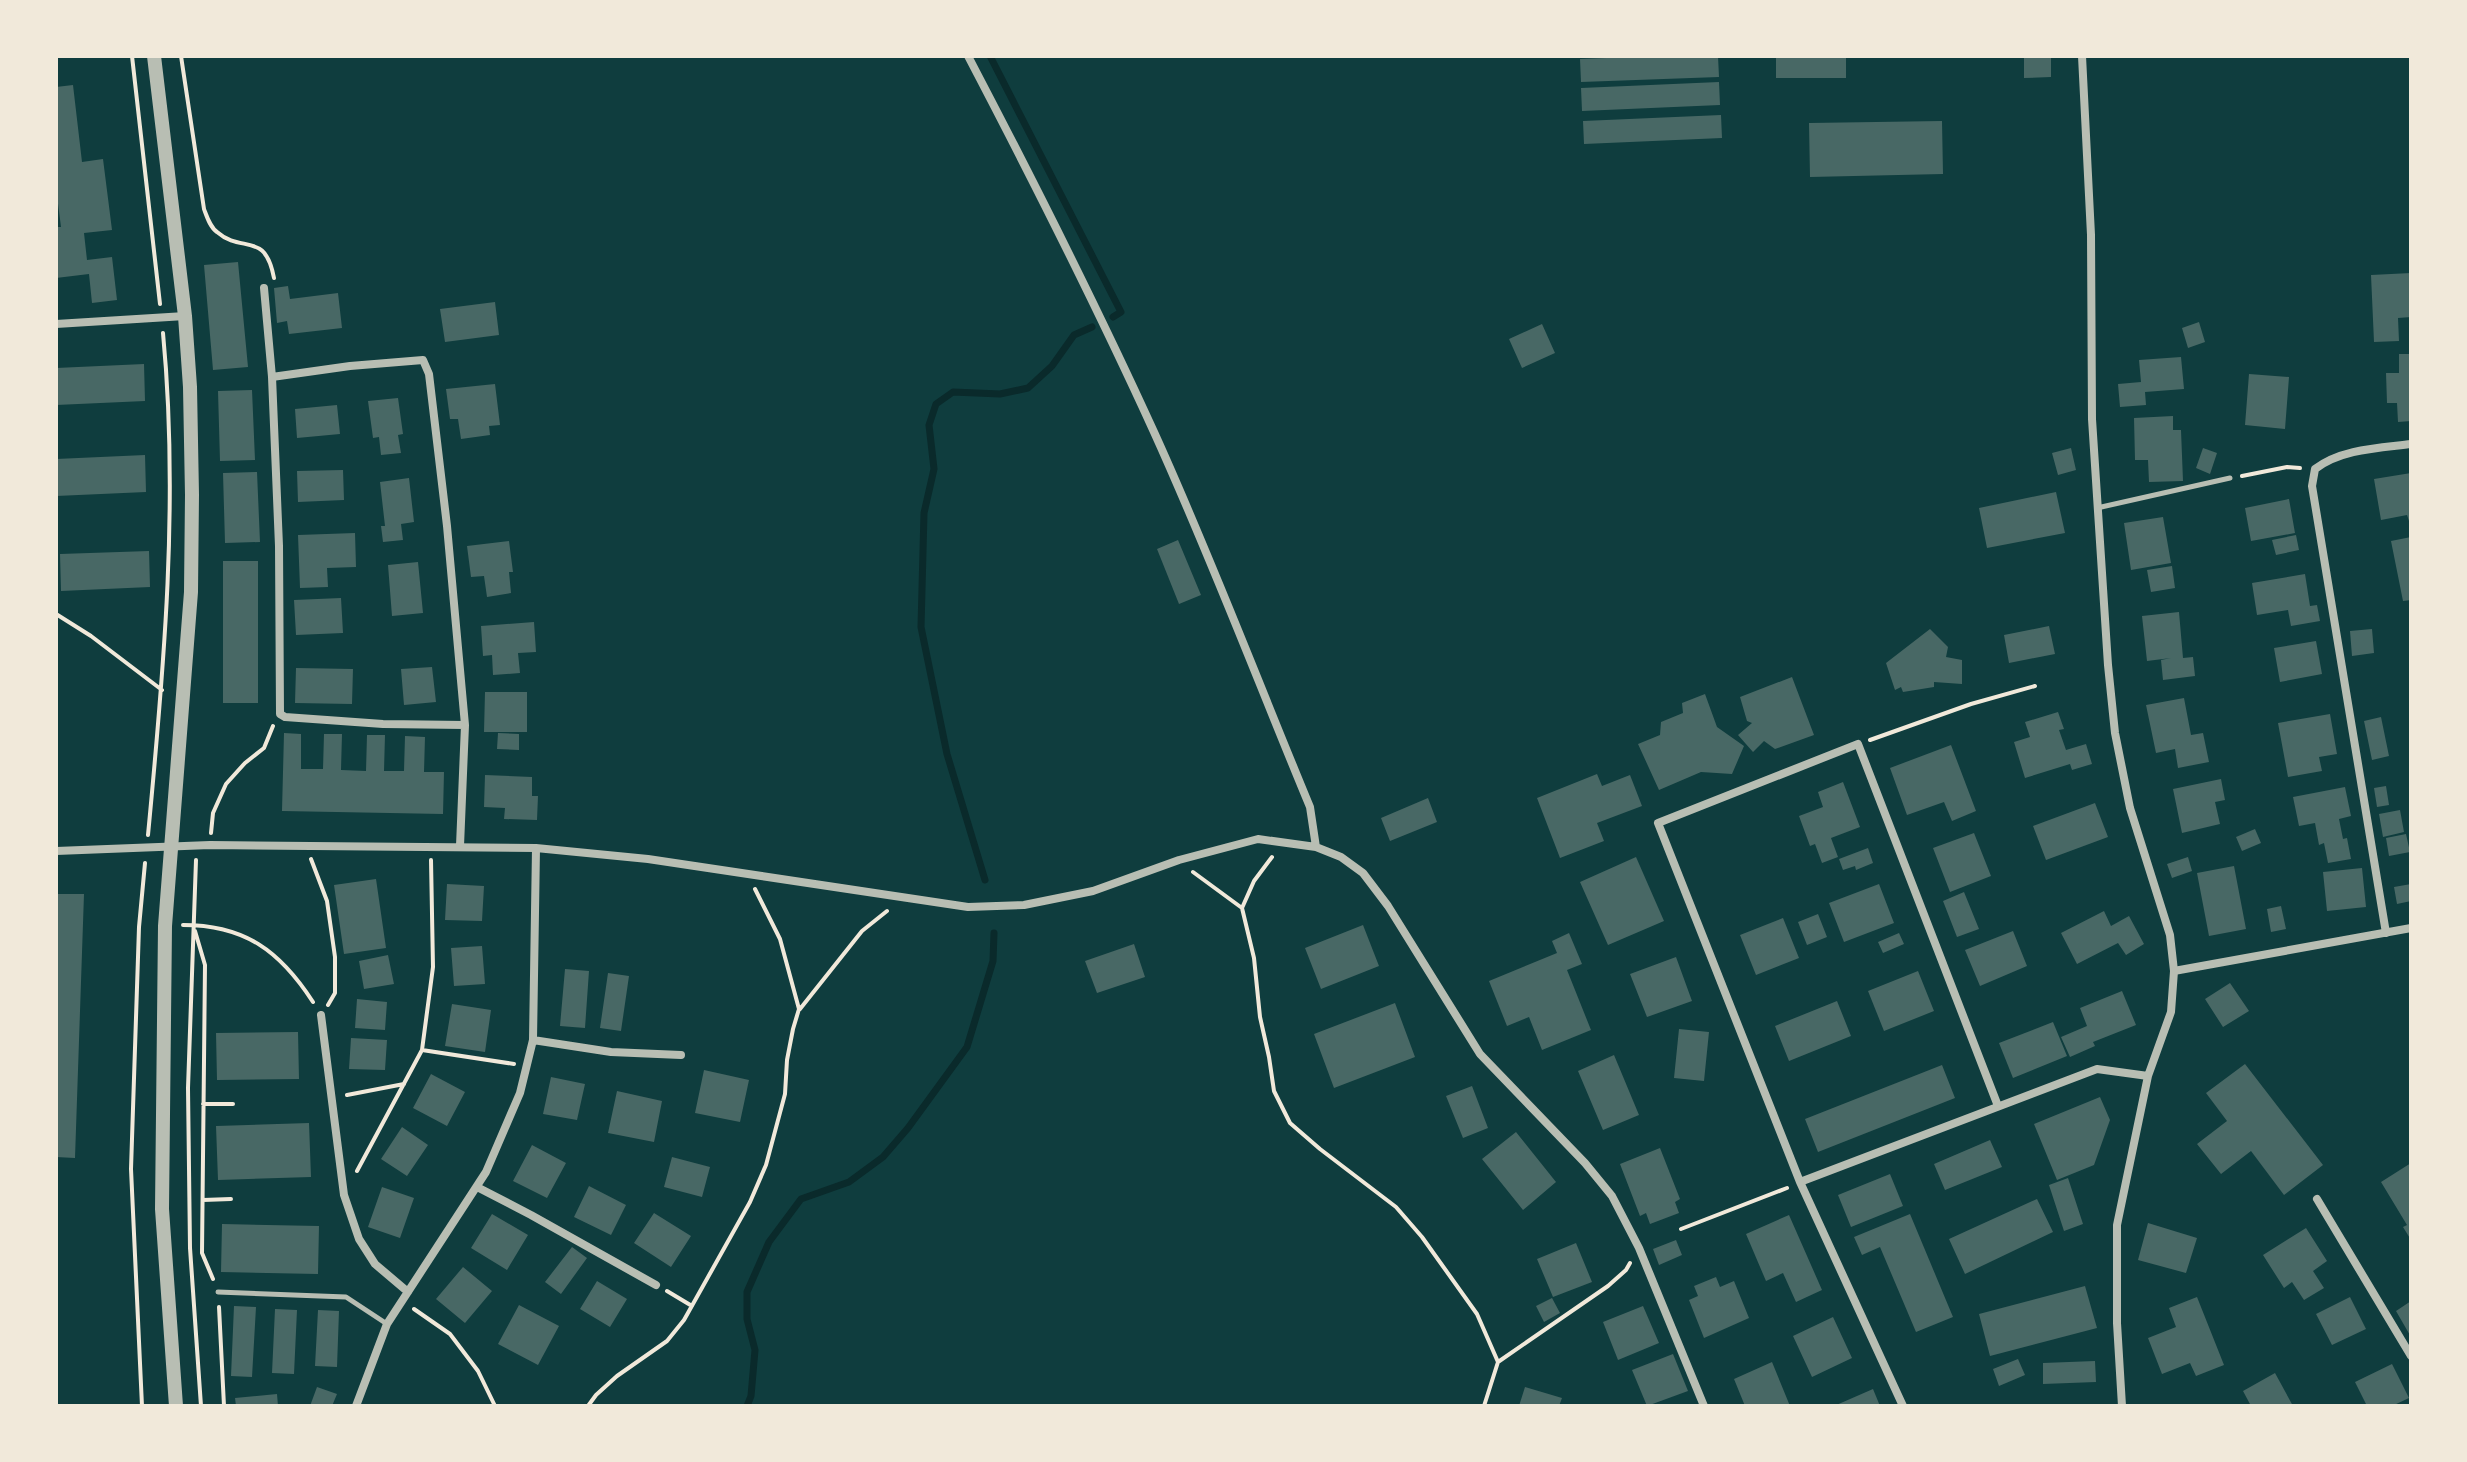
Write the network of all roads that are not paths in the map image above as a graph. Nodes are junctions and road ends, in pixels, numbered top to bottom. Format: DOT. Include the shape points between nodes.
graph roads {
  1 [pos="154,56"];
  2 [pos="968,56"];
  3 [pos="2082,56"];
  4 [pos="264,288"];
  5 [pos="185,316"];
  6 [pos="56,324"];
  7 [pos="272,377"];
  8 [pos="2411,444"];
  9 [pos="2230,478"];
  10 [pos="2096,508"];
  11 [pos="465,725"];
  12 [pos="173,846"];
  13 [pos="460,846"];
  14 [pos="1316,847"];
  15 [pos="536,848"];
  16 [pos="56,851"];
  17 [pos="2411,928"];
  18 [pos="2386,933"];
  19 [pos="2174,971"];
  20 [pos="321,1015"];
  21 [pos="533,1040"];
  22 [pos="681,1055"];
  23 [pos="2148,1076"];
  24 [pos="1998,1106"];
  25 [pos="1800,1182"];
  26 [pos="477,1187"];
  27 [pos="2317,1199"];
  28 [pos="656,1285"];
  29 [pos="218,1292"];
  30 [pos="405,1296"];
  31 [pos="387,1324"];
  32 [pos="2411,1356"];
  33 [pos="176,1406"];
  34 [pos="356,1406"];
  35 [pos="1704,1406"];
  36 [pos="1903,1406"];
  37 [pos="2122,1406"];
  1 -- 5 [label="street"];
  2 -- 14 [label="street" via="1153,431 1310,807"];
  3 -- 10 [label="street"];
  4 -- 7 [label="street"];
  5 -- 6 [label="street"];
  5 -- 12 [label="street" via="191,592"];
  7 -- 11 [label="street" via="423,360 447,526"];
  7 -- 11 [label="street" via="280,714"];
  8 -- 18 [label="street" via="2328,460 2315,469 2312,486"];
  9 -- 10 [label="lane"];
  10 -- 19 [label="street" via="2115,733 2130,808 2170,935"];
  11 -- 13 [label="street"];
  12 -- 13 [label="street"];
  12 -- 16 [label="street"];
  12 -- 33 [label="street" via="165,926 162,1209"];
  13 -- 15 [label="street"];
  14 -- 15 [label="street" via="1258,839 1093,891 1024,905 968,907 648,859"];
  14 -- 35 [label="street" via="1363,873 1480,1054 1612,1196"];
  15 -- 21 [label="street"];
  17 -- 18 [label="street"];
  18 -- 19 [label="street"];
  19 -- 23 [label="street" via="2171,1012"];
  20 -- 30 [label="street" via="344,1195 359,1239"];
  21 -- 22 [label="street" via="611,1052"];
  21 -- 26 [label="street" via="520,1093"];
  23 -- 24 [label="street" via="2097,1069"];
  23 -- 37 [label="street" via="2117,1225"];
  24 -- 25 [label="street"];
  24 -- 25 [label="street" via="1858,744 1658,823"];
  25 -- 36 [label="street"];
  26 -- 28 [label="street"];
  26 -- 30 [label="street"];
  27 -- 32 [label="street"];
  29 -- 31 [label="lane" via="346,1297"];
  30 -- 31 [label="street"];
  31 -- 34 [label="street"];
}
